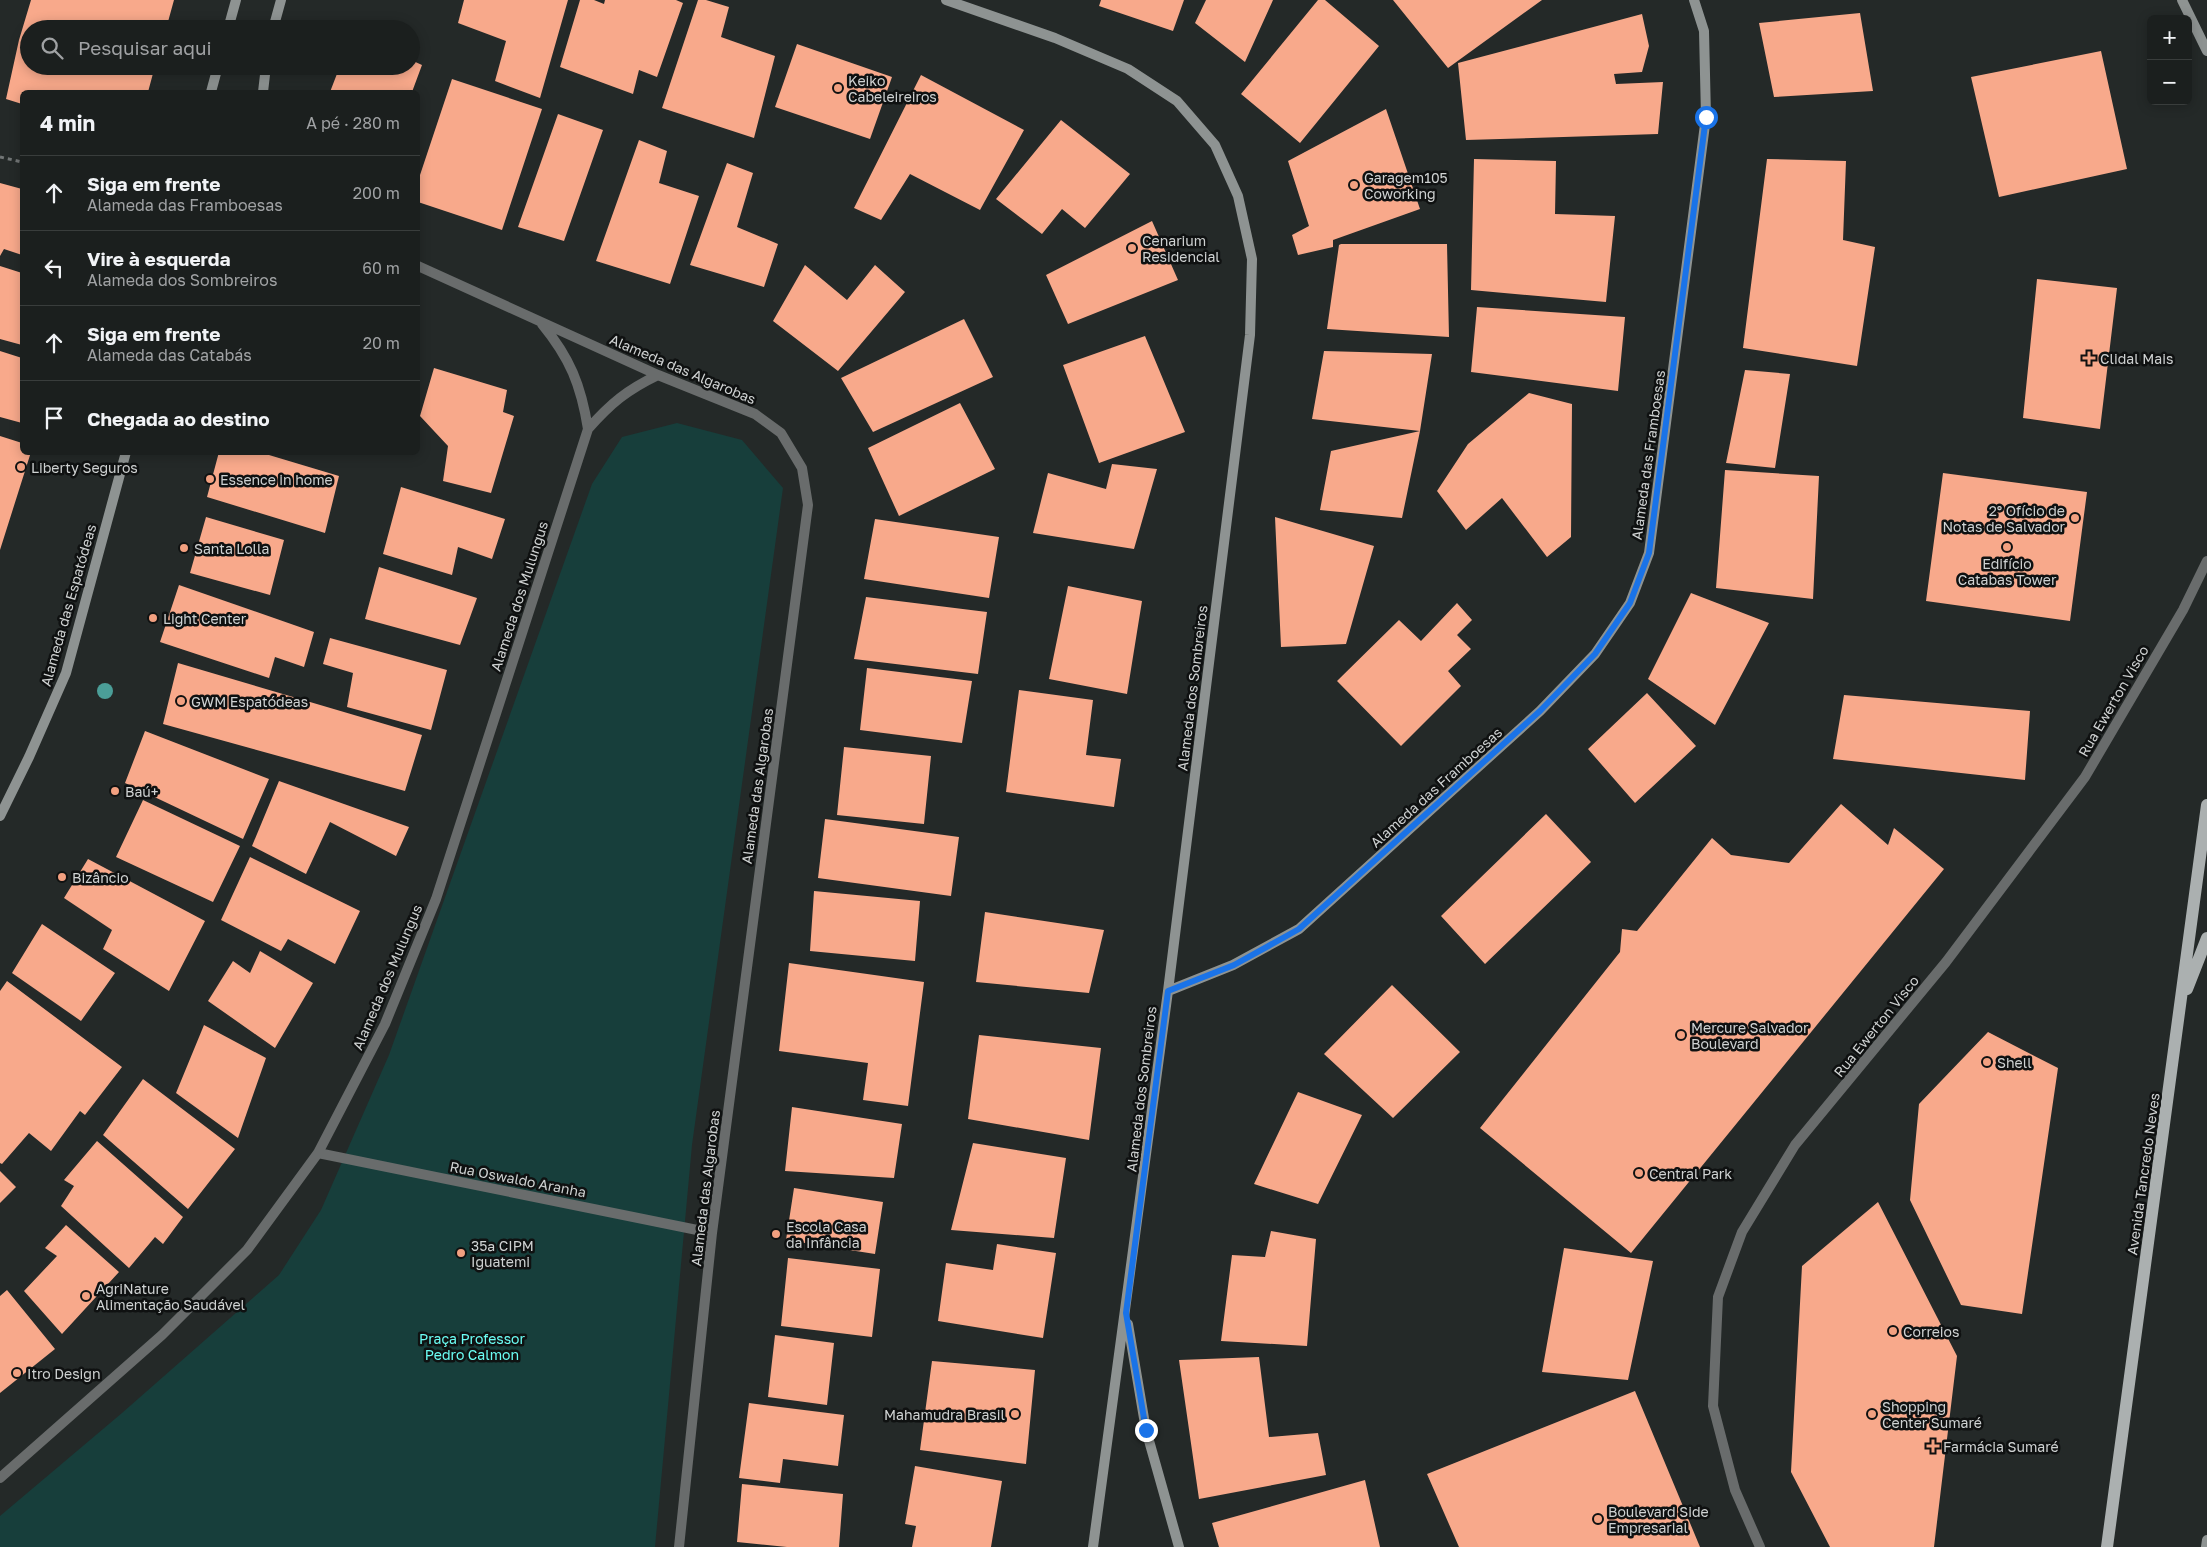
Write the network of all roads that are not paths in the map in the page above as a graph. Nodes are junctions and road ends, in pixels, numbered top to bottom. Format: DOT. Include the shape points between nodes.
graph roads {
  1 [pos="236,0"];
  2 [pos="281,0"];
  3 [pos="946,0"];
  4 [pos="1694,0"];
  5 [pos="2182,0"];
  6 [pos="230,20"];
  7 [pos="275,20"];
  8 [pos="2207,50"];
  9 [pos="216,75"];
  10 [pos="265,75"];
  11 [pos="212,90"];
  12 [pos="263,90"];
  13 [pos="420,267"];
  14 [pos="539,321"];
  15 [pos="658,375"];
  16 [pos="588,428"];
  17 [pos="125,455"];
  18 [pos="2207,561"];
  19 [pos="2207,805"];
  20 [pos="0,816"];
  21 [pos="2207,938"];
  22 [pos="1168,991"];
  23 [pos="2180,1009"];
  24 [pos="318,1153"];
  25 [pos="712,1232"];
  26 [pos="1126,1313"];
  27 [pos="0,1478"];
  28 [pos="2207,1540"];
  29 [pos="679,1547"];
  30 [pos="1094,1547"];
  31 [pos="1179,1547"];
  32 [pos="1760,1547"];
  33 [pos="2108,1547"];
  34 [pos="2206,1547"];
  1 -- 6 [label="street"];
  2 -- 7 [label="street"];
  3 -- 22 [label="street, Alameda dos Sombreiros" via="1056,38 1128,69 1177,101 1215,145 1238,196 1252,259 1250,335"];
  4 -- 22 [label="street, Alameda das Framboesas" via="1704,31 1706,117 1649,553 1630,603 1595,654 1540,711 1299,929 1234,965"];
  5 -- 8 [label="street"];
  9 -- 11 [label="street"];
  10 -- 12 [label="street"];
  13 -- 14 [label="street, Alameda das Algarobas"];
  14 -- 15 [label="street, Alameda das Algarobas"];
  14 -- 16 [label="street, Alameda dos Mulungus" via="573,370 584,399"];
  15 -- 16 [label="street, Alameda dos Mulungus" via="631,388"];
  15 -- 25 [label="street, Alameda das Algarobas" via="755,414 781,434 802,468 808,505"];
  16 -- 24 [label="street, Alameda dos Mulungus" via="436,899 385,1024"];
  17 -- 20 [label="street, Alameda das Espatódeas" via="66,674"];
  18 -- 32 [label="street, Rua Ewerton Visco" via="2183,610 2085,777 1946,962 1795,1145 1742,1232 1718,1296 1713,1406 1735,1490"];
  19 -- 23 [label="main road, Avenida Tancredo Neves"];
  21 -- 23 [label="main road"];
  22 -- 26 [label="street, Alameda dos Sombreiros"];
  23 -- 33 [label="main road, Avenida Tancredo Neves"];
  24 -- 25 [label="street, Rua Oswaldo Aranha"];
  24 -- 27 [label="street, Alameda dos Mulungus" via="247,1250 162,1335"];
  25 -- 29 [label="street, Alameda das Algarobas"];
  26 -- 30 [label="street, Alameda dos Sombreiros"];
  26 -- 31 [label="street" via="1146,1430"];
  28 -- 34 [label="street"];
}
